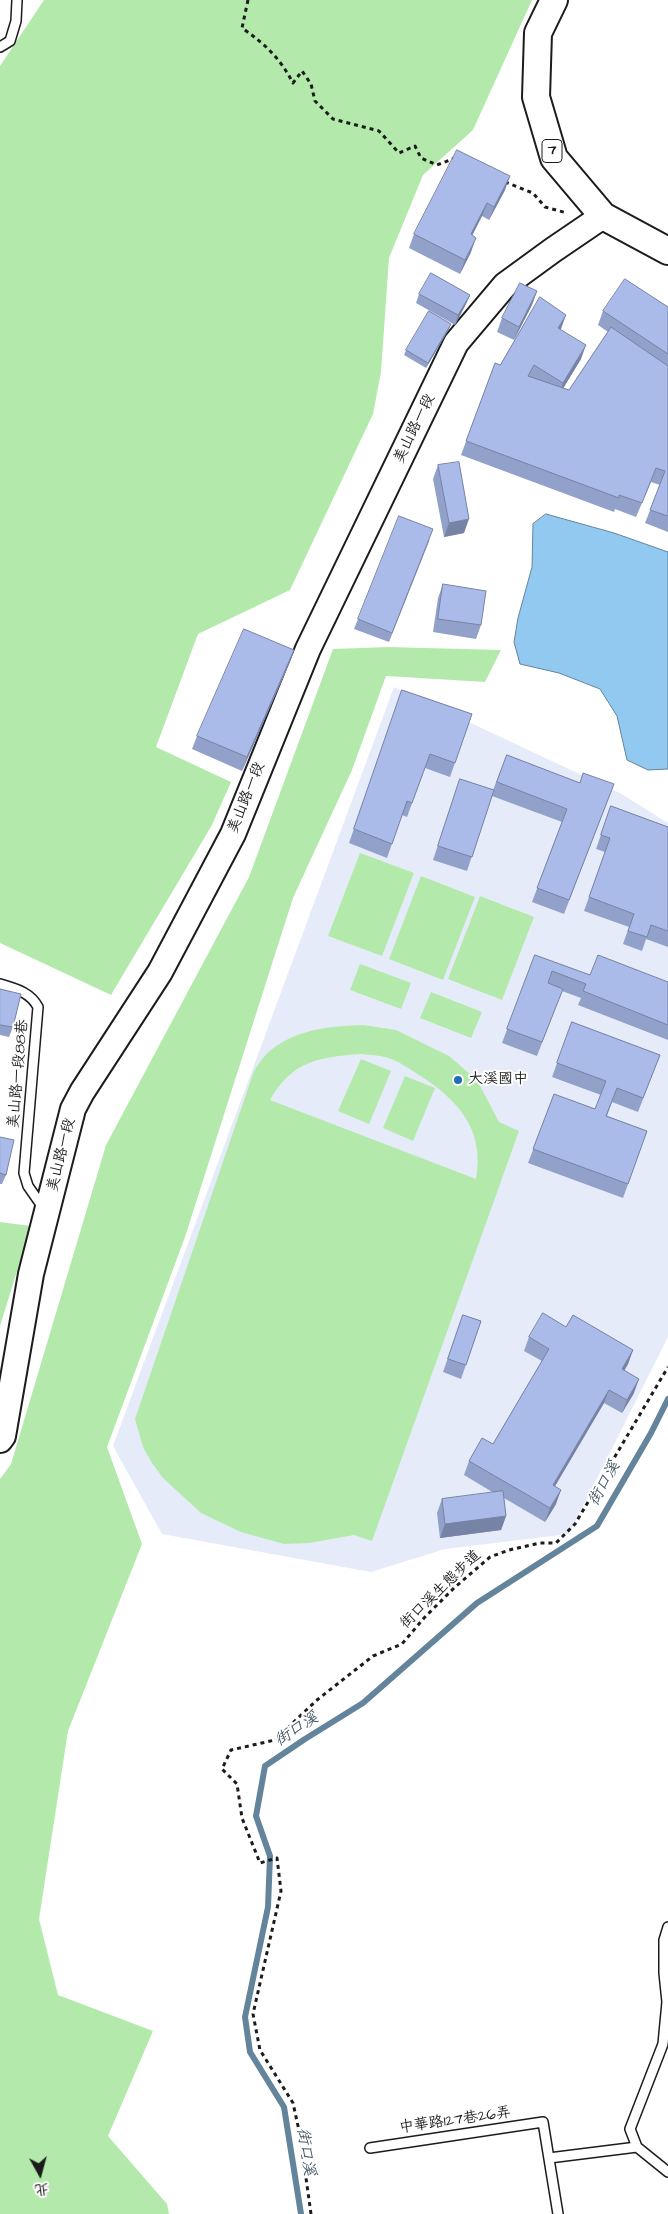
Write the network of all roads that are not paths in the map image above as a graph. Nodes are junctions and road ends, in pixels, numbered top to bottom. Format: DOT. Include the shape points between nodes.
graph roads {
  1 [pos="17,0"];
  2 [pos="554,0"];
  3 [pos="0,47"];
  4 [pos="603,216"];
  5 [pos="668,251"];
  6 [pos="0,984"];
  7 [pos="46,1214"];
  8 [pos="0,1440"];
  9 [pos="668,1927"];
  10 [pos="637,2147"];
  11 [pos="370,2148"];
  12 [pos="549,2158"];
  13 [pos="668,2172"];
  14 [pos="558,2214"];
  1 -- 3 [label="lane" via="16,21 10,41"];
  2 -- 4 [label="main road, 7" via="538,33 536,97 554,158"];
  4 -- 5 [label="main road, 7"];
  4 -- 7 [label="street, 美山路一段" via="506,285 456,343 308,649 233,834 160,972 73,1109"];
  6 -- 7 [label="lane, 美山路一段88巷" via="22,990 34,998 38,1007 24,1173 28,1186"];
  7 -- 8 [label="street, 美山路一段" via="31,1274"];
  9 -- 10 [label="lane" via="664,1940 667,2002 663,2044 630,2129"];
  10 -- 12 [label="lane"];
  10 -- 13 [label="lane"];
  11 -- 12 [label="lane, 中華路127巷26弄" via="543,2122"];
  12 -- 14 [label="lane"];
}
